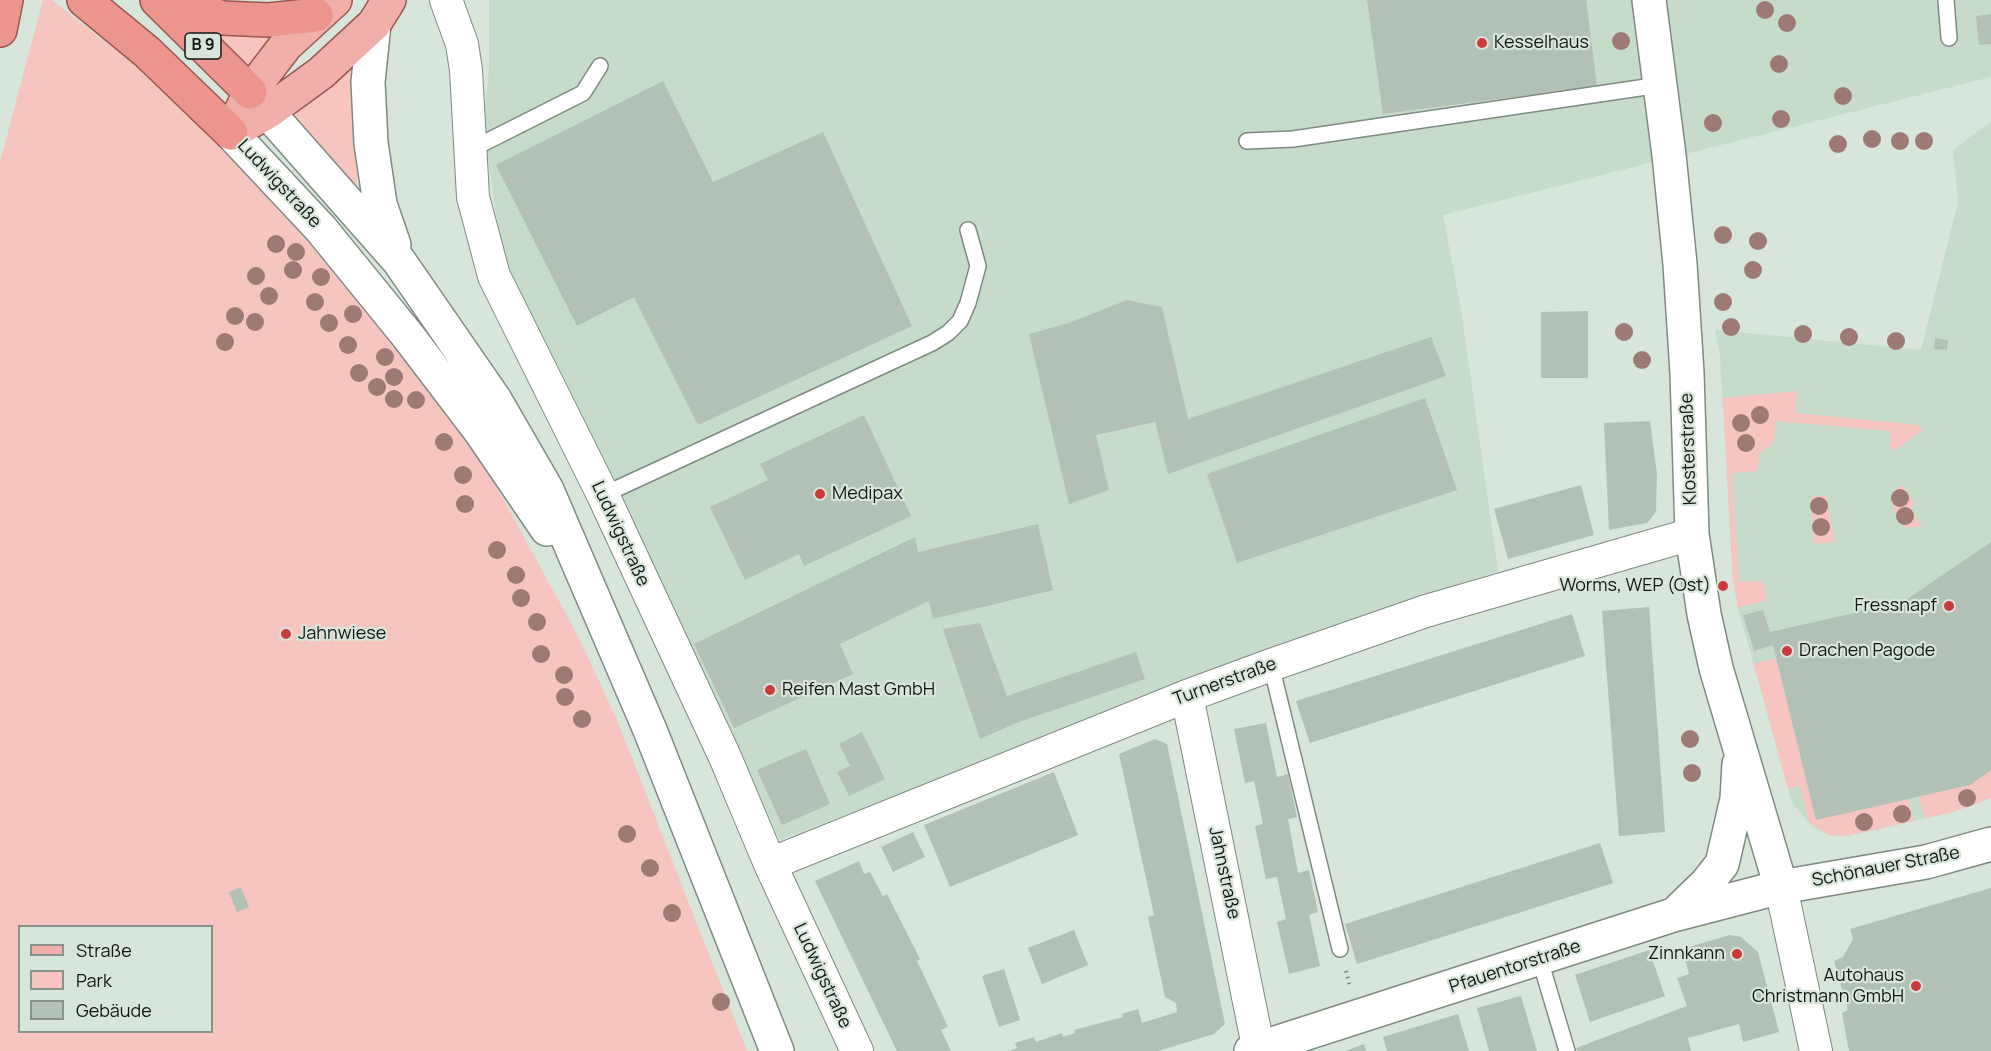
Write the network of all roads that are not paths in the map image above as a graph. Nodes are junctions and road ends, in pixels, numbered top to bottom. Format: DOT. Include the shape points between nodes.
graph roads {
  1 [pos="6,0"];
  2 [pos="84,0"];
  3 [pos="157,0"];
  4 [pos="176,0"];
  5 [pos="446,0"];
  6 [pos="1649,0"];
  7 [pos="1946,0"];
  8 [pos="325,8"];
  9 [pos="382,12"];
  10 [pos="0,30"];
  11 [pos="1949,38"];
  12 [pos="600,66"];
  13 [pos="1660,84"];
  14 [pos="260,101"];
  15 [pos="231,133"];
  16 [pos="1247,141"];
  17 [pos="472,149"];
  18 [pos="968,230"];
  19 [pos="399,261"];
  20 [pos="603,495"];
  21 [pos="1692,534"];
  22 [pos="595,597"];
  23 [pos="1271,665"];
  24 [pos="1187,696"];
  25 [pos="1740,746"];
  26 [pos="1991,844"];
  27 [pos="770,864"];
  28 [pos="1781,887"];
  29 [pos="1673,915"];
  30 [pos="1340,949"];
  31 [pos="1540,960"];
  32 [pos="1256,1043"];
  33 [pos="777,1051"];
  34 [pos="857,1051"];
  35 [pos="1567,1051"];
  36 [pos="1816,1051"];
  1 -- 10 [label="highway"];
  2 -- 15 [label="highway, Ludwigstraße" via="147,52"];
  3 -- 14 [label="highway, Ludwigstraße / B 9"];
  4 -- 8 [label="highway, B 9" via="222,18 268,20"];
  5 -- 17 [label="street, Ludwigstraße" via="462,44"];
  6 -- 13 [label="main road, Klosterstraße"];
  7 -- 11 [label="lane"];
  8 -- 14 [label="main road" via="286,45"];
  9 -- 14 [label="main road" via="321,73"];
  9 -- 19 [label="main road" via="368,82 371,143 380,204"];
  12 -- 17 [label="lane" via="583,93"];
  13 -- 16 [label="lane" via="1293,139"];
  13 -- 21 [label="main road, Klosterstraße" via="1680,264"];
  14 -- 15 [label="main road"];
  14 -- 19 [label="main road, Ludwigstraße"];
  15 -- 22 [label="main road, Ludwigstraße" via="321,229 408,336 481,432"];
  17 -- 20 [label="street, Ludwigstraße" via="473,197 494,276"];
  18 -- 20 [label="lane" via="978,266 964,312 948,333"];
  19 -- 22 [label="main road, Ludwigstraße" via="501,410 547,490"];
  20 -- 27 [label="street, Ludwigstraße" via="725,757"];
  21 -- 23 [label="street, Turnerstraße" via="1426,610"];
  21 -- 25 [label="main road, Klosterstraße" via="1716,668"];
  22 -- 33 [label="main road, Ludwigstraße"];
  23 -- 24 [label="street, Turnerstraße"];
  23 -- 30 [label="lane"];
  24 -- 27 [label="street, Turnerstraße"];
  24 -- 32 [label="street, Jahnstraße"];
  25 -- 28 [label="main road, Klosterstraße"];
  25 -- 29 [label="main road" via="1737,799 1722,864"];
  26 -- 28 [label="main road, Schönauer Straße" via="1926,862"];
  27 -- 34 [label="street, Ludwigstraße"];
  28 -- 29 [label="main road, Pfauentorstraße"];
  28 -- 36 [label="street"];
  29 -- 31 [label="main road, Pfauentorstraße"];
  31 -- 32 [label="main road, Pfauentorstraße"];
  31 -- 35 [label="lane"];
}
